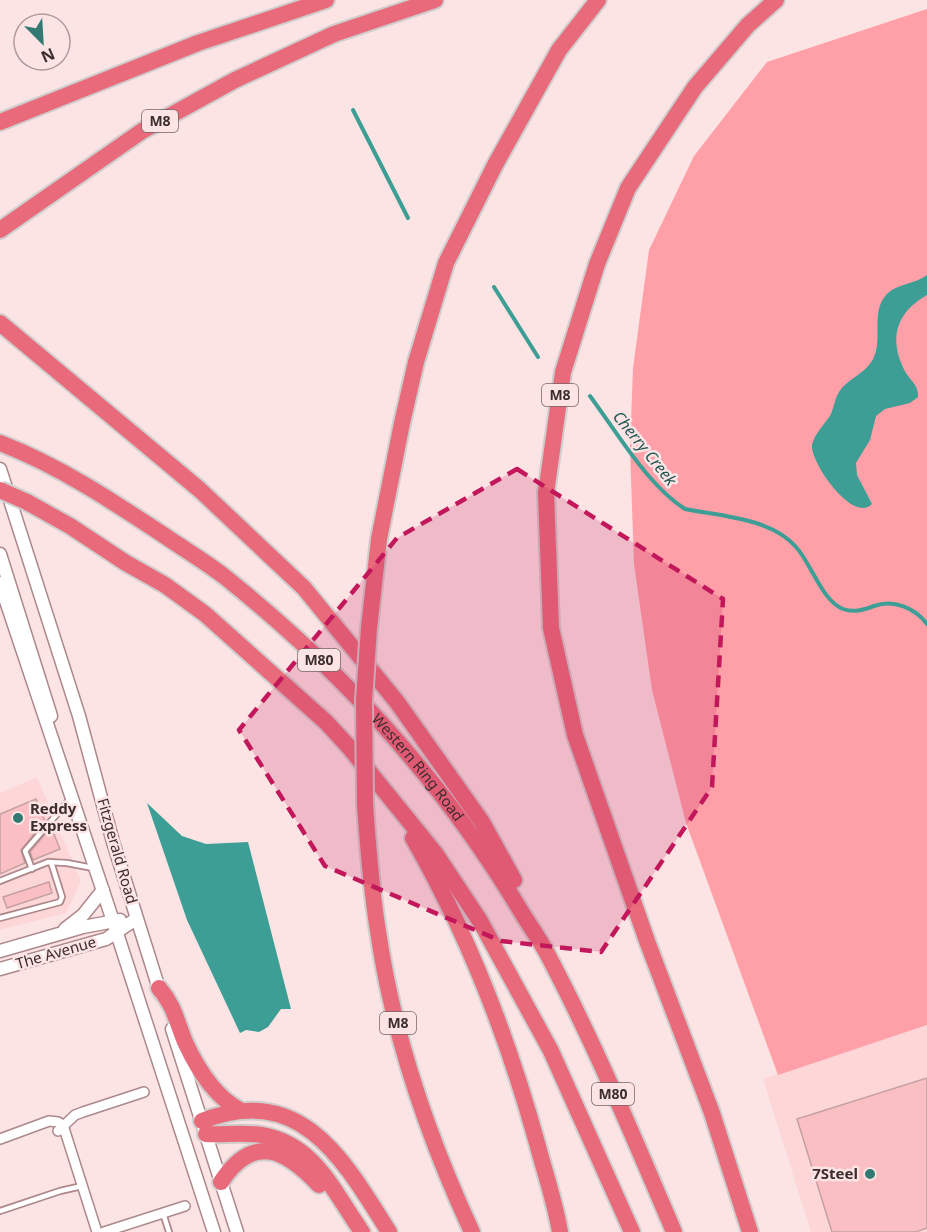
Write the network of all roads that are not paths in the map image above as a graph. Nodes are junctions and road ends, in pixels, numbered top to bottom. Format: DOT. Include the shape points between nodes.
graph roads {
  1 [pos="325,0"];
  2 [pos="435,0"];
  3 [pos="598,0"];
  4 [pos="776,0"];
  5 [pos="0,122"];
  6 [pos="0,230"];
  7 [pos="0,323"];
  8 [pos="0,330"];
  9 [pos="27,347"];
  10 [pos="5,445"];
  11 [pos="0,469"];
  12 [pos="0,490"];
  13 [pos="0,554"];
  14 [pos="0,583"];
  15 [pos="380,788"];
  16 [pos="70,796"];
  17 [pos="50,862"];
  18 [pos="96,868"];
  19 [pos="32,869"];
  20 [pos="0,881"];
  21 [pos="103,890"];
  22 [pos="0,918"];
  23 [pos="136,919"];
  24 [pos="115,926"];
  25 [pos="59,933"];
  26 [pos="0,951"];
  27 [pos="549,957"];
  28 [pos="0,969"];
  29 [pos="159,988"];
  30 [pos="144,1092"];
  31 [pos="240,1110"];
  32 [pos="204,1127"];
  33 [pos="60,1128"];
  34 [pos="182,1131"];
  35 [pos="0,1139"];
  36 [pos="221,1182"];
  37 [pos="82,1186"];
  38 [pos="186,1206"];
  39 [pos="0,1211"];
  40 [pos="163,1213"];
  41 [pos="358,1227"];
  42 [pos="97,1232"];
  43 [pos="104,1232"];
  44 [pos="169,1232"];
  45 [pos="214,1232"];
  46 [pos="237,1232"];
  47 [pos="389,1232"];
  48 [pos="472,1232"];
  49 [pos="560,1232"];
  50 [pos="632,1232"];
  51 [pos="674,1232"];
  52 [pos="750,1232"];
  1 -- 5 [label="highway" via="198,43"];
  2 -- 6 [label="highway, M8" via="334,34 274,61 142,131"];
  3 -- 48 [label="highway, M8, bridge" via="560,50 495,165 446,263 402,423 379,539 369,628 364,700 365,804 378,933 390,994 426,1118"];
  4 -- 52 [label="highway, M8" via="748,25 695,87 628,188 597,264 563,372 546,493 551,628 575,735 712,1113"];
  7 -- 9 [label="highway"];
  8 -- 9 [label="highway"];
  9 -- 27 [label="highway" via="200,490 304,588 397,702 482,822 522,895"];
  10 -- 27 [label="highway, Western Ring Road / M80" via="51,466 126,510 224,576 333,673 378,718 450,805 506,885"];
  11 -- 23 [label="main road, Fitzgerald Road" via="79,716"];
  12 -- 15 [label="highway, M80, bridge" via="70,526 205,614 326,722"];
  13 -- 16 [label="main road" via="47,698"];
  14 -- 16 [label="main road, Fitzgerald Road"];
  15 -- 49 [label="highway" via="414,840 479,972 516,1072"];
  15 -- 50 [label="highway, M80" via="435,853 480,921 550,1051"];
  16 -- 18 [label="main road, Fitzgerald Road"];
  16 -- 19 [label="lane" via="26,851"];
  17 -- 18 [label="lane"];
  17 -- 19 [label="lane"];
  17 -- 22 [label="lane" via="62,897 60,902"];
  18 -- 21 [label="main road, Fitzgerald Road"];
  19 -- 20 [label="lane"];
  21 -- 24 [label="main road, Fitzgerald Road"];
  21 -- 25 [label="main road, The Avenue" via="83,915"];
  23 -- 24 [label="main road, The Avenue"];
  23 -- 29 [label="main road, Fitzgerald Road"];
  24 -- 25 [label="main road, The Avenue" via="99,923"];
  24 -- 28 [label="main road, The Avenue" via="94,943"];
  24 -- 34 [label="main road, Fitzgerald Road"];
  25 -- 26 [label="main road, The Avenue"];
  27 -- 51 [label="highway, Western Ring Road / M80"];
  29 -- 31 [label="highway" via="170,1002 186,1044 203,1073 225,1102"];
  29 -- 32 [label="main road, Fitzgerald Road"];
  30 -- 33 [label="street" via="83,1112"];
  31 -- 32 [label="highway" via="221,1114"];
  31 -- 47 [label="highway" via="259,1110 295,1120 317,1134 339,1156"];
  32 -- 34 [label="main road"];
  32 -- 36 [label="main road, Fitzgerald Road"];
  32 -- 41 [label="highway" via="261,1135 300,1149 322,1172"];
  33 -- 35 [label="street" via="29,1129"];
  33 -- 37 [label="street"];
  34 -- 45 [label="main road, Fitzgerald Road"];
  36 -- 41 [label="highway" via="228,1170 245,1157 265,1151 277,1153 308,1172"];
  36 -- 46 [label="main road, Fitzgerald Road"];
  37 -- 39 [label="lane"];
  37 -- 42 [label="street"];
  38 -- 40 [label="street"];
  40 -- 43 [label="street"];
  40 -- 44 [label="lane"];
}
